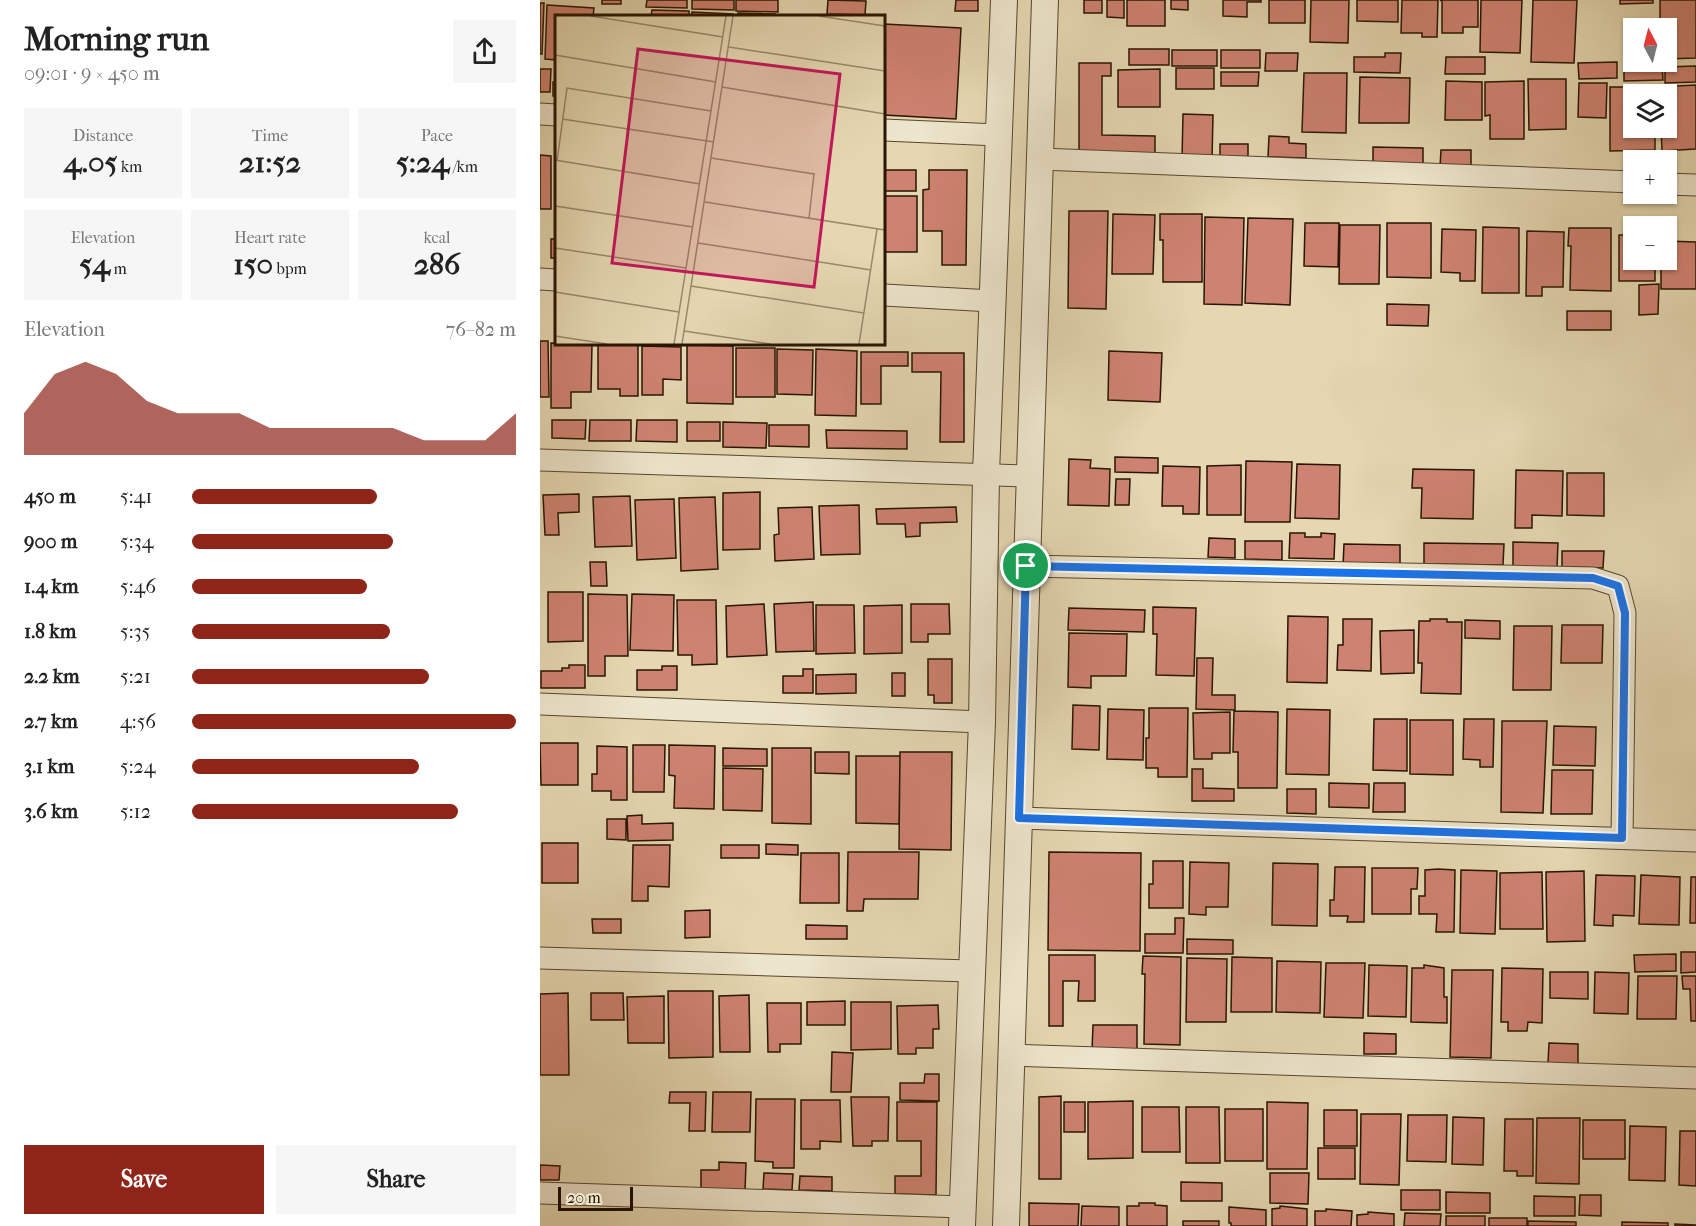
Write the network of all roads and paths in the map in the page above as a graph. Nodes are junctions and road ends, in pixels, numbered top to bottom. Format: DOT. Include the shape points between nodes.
graph roads {
  1 [pos="1004,0"];
  2 [pos="1045,0"];
  3 [pos="540,114"];
  4 [pos="555,115"];
  5 [pos="885,130"];
  6 [pos="999,135"];
  7 [pos="1040,159"];
  8 [pos="1623,182"];
  9 [pos="1677,184"];
  10 [pos="1696,185"];
  11 [pos="540,279"];
  12 [pos="555,280"];
  13 [pos="885,295"];
  14 [pos="992,301"];
  15 [pos="540,460"];
  16 [pos="986,474"];
  17 [pos="1029,476"];
  18 [pos="1026,566"];
  19 [pos="540,704"];
  20 [pos="982,722"];
  21 [pos="1019,818"];
  22 [pos="1622,838"];
  23 [pos="1696,841"];
  24 [pos="540,958"];
  25 [pos="970,971"];
  26 [pos="1011,1055"];
  27 [pos="1696,1078"];
  28 [pos="540,1193"];
  29 [pos="962,1217"];
  30 [pos="1006,1226"];
  1 -- 6 [label="street"];
  2 -- 7 [label="street"];
  3 -- 4 [label="street"];
  5 -- 6 [label="street"];
  6 -- 14 [label="street"];
  7 -- 8 [label="street"];
  7 -- 17 [label="street"];
  9 -- 10 [label="street"];
  11 -- 12 [label="street"];
  13 -- 14 [label="street"];
  14 -- 16 [label="street"];
  15 -- 16 [label="street"];
  16 -- 17 [label="street"];
  16 -- 20 [label="street"];
  17 -- 18 [label="street"];
  18 -- 21 [label="street"];
  18 -- 22 [label="street" via="1593,578 1618,586 1625,613"];
  19 -- 20 [label="street"];
  20 -- 25 [label="street"];
  21 -- 22 [label="street"];
  21 -- 26 [label="street"];
  22 -- 23 [label="street"];
  24 -- 25 [label="street"];
  25 -- 29 [label="street"];
  26 -- 27 [label="street"];
  26 -- 30 [label="street"];
  28 -- 29 [label="street"];
}
